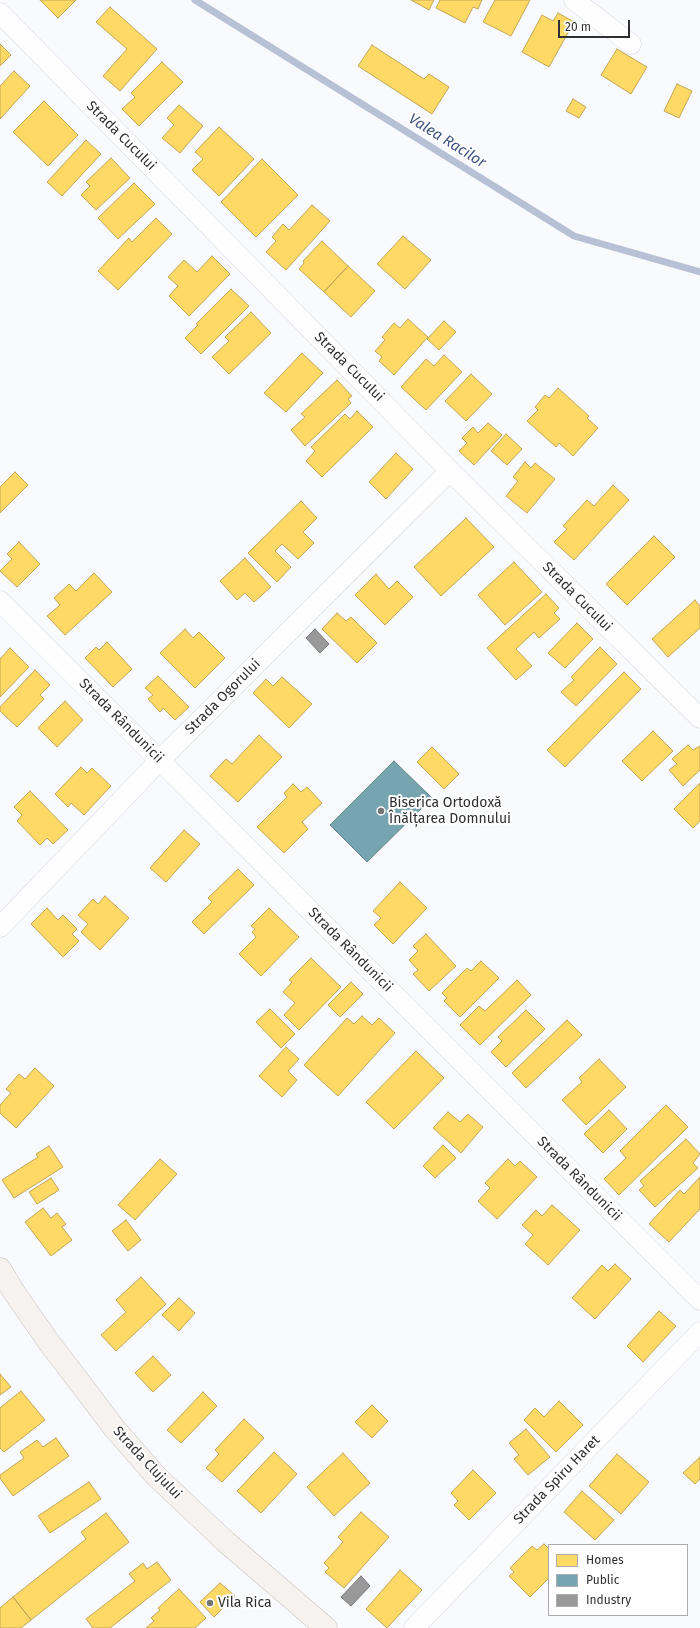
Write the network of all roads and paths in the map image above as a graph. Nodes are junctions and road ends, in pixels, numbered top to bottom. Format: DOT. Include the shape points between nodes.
graph roads {
  1 [pos="574,0"];
  2 [pos="0,13"];
  3 [pos="630,44"];
  4 [pos="450,470"];
  5 [pos="0,601"];
  6 [pos="700,718"];
  7 [pos="160,760"];
  8 [pos="0,927"];
  9 [pos="0,1269"];
  10 [pos="700,1300"];
  11 [pos="700,1332"];
  12 [pos="326,1628"];
  13 [pos="414,1628"];
  1 -- 3 [label="street"];
  2 -- 4 [label="street, Strada Cucului"];
  4 -- 6 [label="street, Strada Cucului"];
  4 -- 7 [label="street, Strada Ogorului"];
  5 -- 7 [label="street, Strada Rândunicii"];
  7 -- 8 [label="street, Strada Ogorului"];
  7 -- 10 [label="street, Strada Rândunicii"];
  9 -- 12 [label="main road, Strada Clujului" via="48,1341 115,1429 156,1476 226,1542"];
  11 -- 13 [label="street, Strada Spiru Haret"];
}
